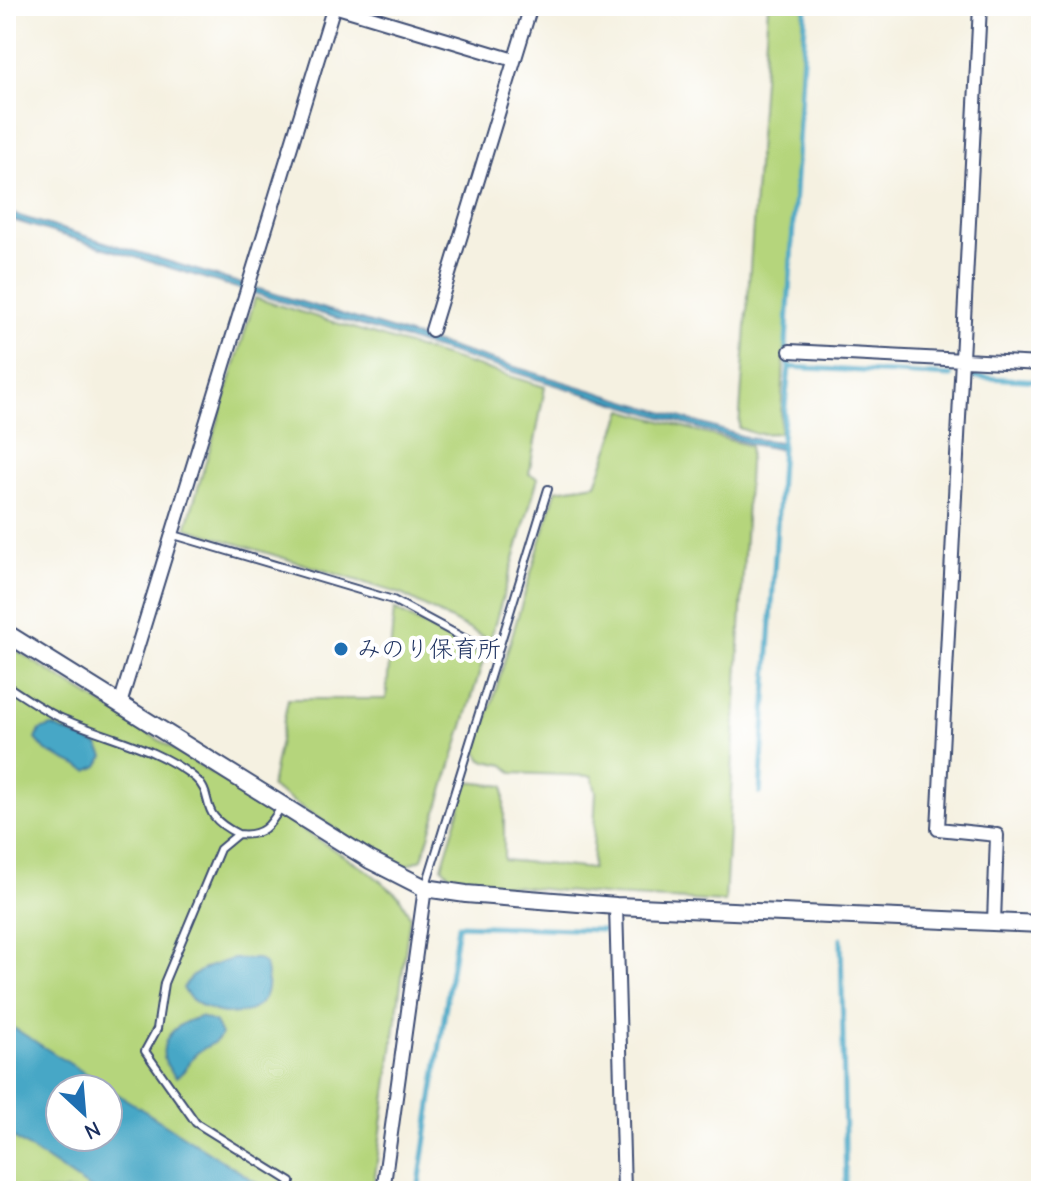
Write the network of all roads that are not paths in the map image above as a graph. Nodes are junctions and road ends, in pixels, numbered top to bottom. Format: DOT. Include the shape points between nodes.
graph roads {
  1 [pos="334,6"];
  2 [pos="531,6"];
  3 [pos="980,6"];
  4 [pos="514,60"];
  5 [pos="432,330"];
  6 [pos="790,351"];
  7 [pos="963,361"];
  8 [pos="1041,364"];
  9 [pos="548,489"];
  10 [pos="174,535"];
  11 [pos="6,633"];
  12 [pos="497,656"];
  13 [pos="6,685"];
  14 [pos="120,704"];
  15 [pos="282,805"];
  16 [pos="238,834"];
  17 [pos="425,888"];
  18 [pos="616,906"];
  19 [pos="994,922"];
  20 [pos="1041,924"];
  21 [pos="6,1184"];
  22 [pos="13,1191"];
  23 [pos="285,1191"];
  24 [pos="383,1191"];
  25 [pos="624,1191"];
  1 -- 4 [label="street"];
  1 -- 10 [label="street"];
  2 -- 4 [label="street"];
  3 -- 7 [label="street"];
  4 -- 5 [label="street"];
  6 -- 7 [label="street"];
  7 -- 8 [label="street"];
  7 -- 19 [label="street" via="938,829 997,835"];
  9 -- 12 [label="lane"];
  10 -- 12 [label="lane" via="393,600"];
  10 -- 14 [label="street"];
  11 -- 14 [label="street"];
  12 -- 17 [label="lane"];
  13 -- 16 [label="lane" via="57,716 151,753 197,779 210,814"];
  14 -- 15 [label="street"];
  15 -- 16 [label="lane" via="269,828 251,836"];
  15 -- 17 [label="street"];
  16 -- 23 [label="lane" via="220,849 164,983 157,1029 145,1051 196,1123 291,1182"];
  17 -- 18 [label="street"];
  17 -- 24 [label="street"];
  18 -- 19 [label="street"];
  18 -- 25 [label="street"];
  19 -- 20 [label="street"];
  21 -- 22 [label="lane"];
}
